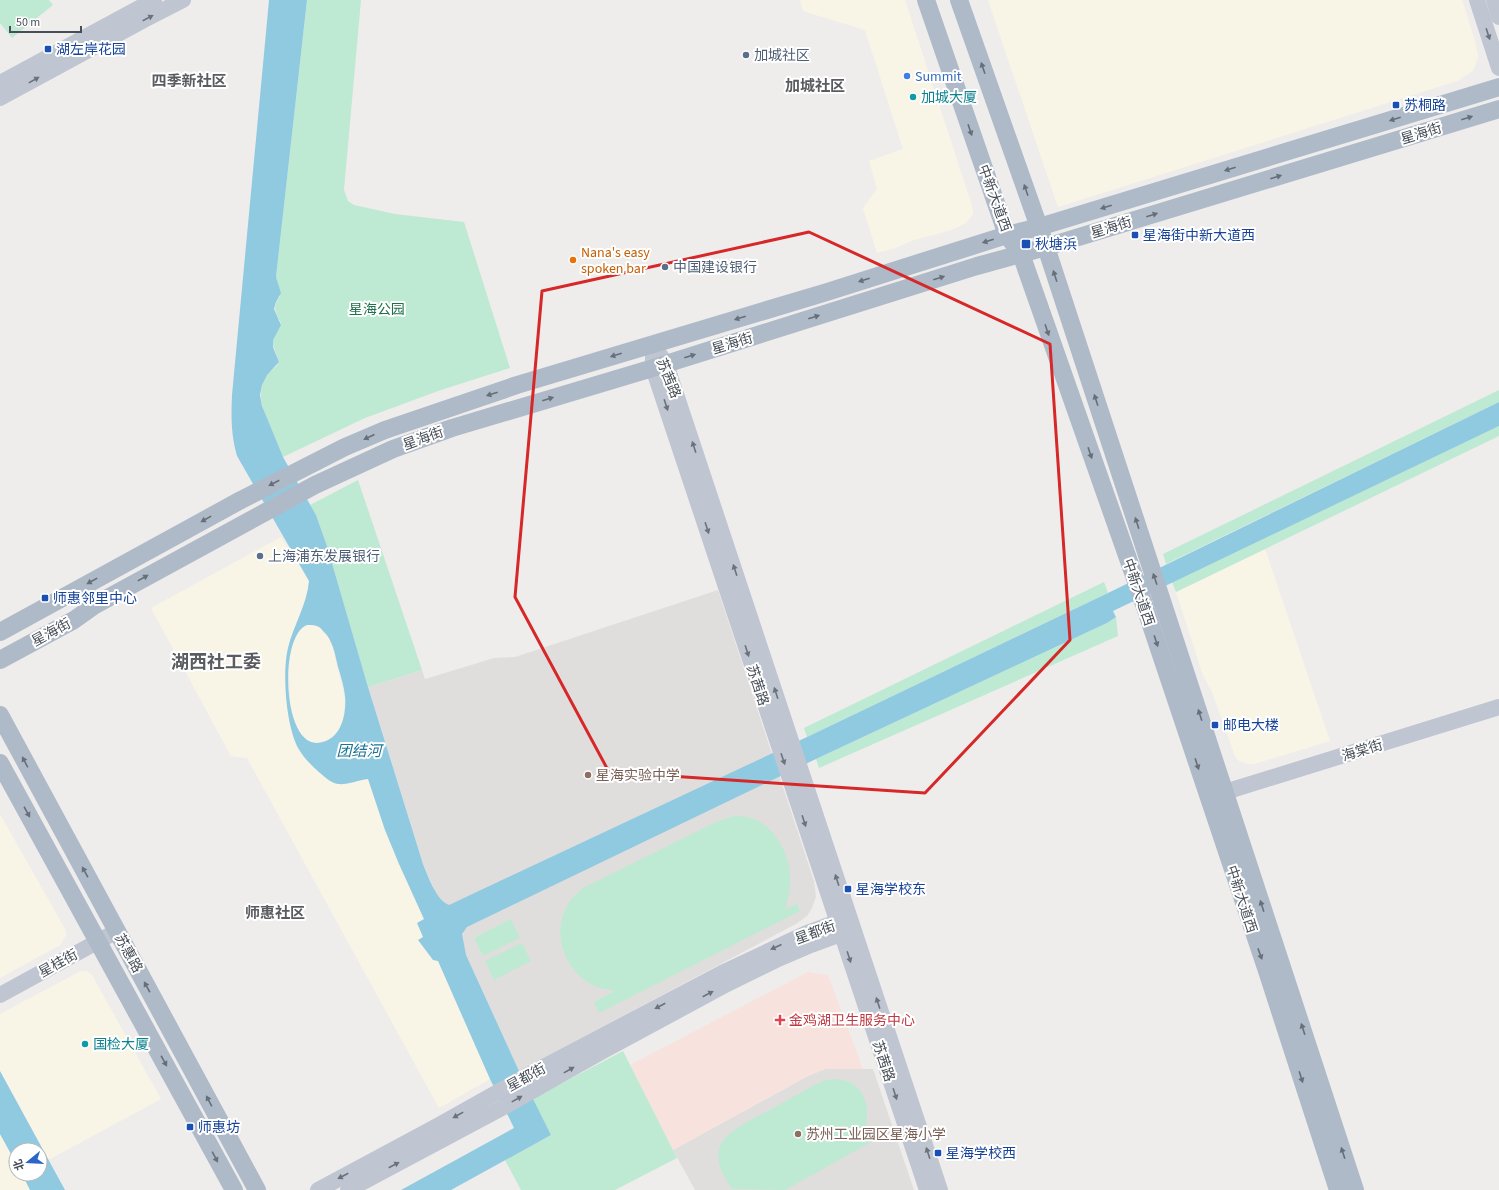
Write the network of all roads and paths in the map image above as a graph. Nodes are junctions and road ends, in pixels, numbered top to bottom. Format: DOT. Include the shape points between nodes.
graph roads {
  1 [pos="154,0"];
  2 [pos="183,0"];
  3 [pos="926,0"];
  4 [pos="934,0"];
  5 [pos="959,0"];
  6 [pos="1477,0"];
  7 [pos="1494,0"];
  8 [pos="167,4"];
  9 [pos="1499,17"];
  10 [pos="1499,68"];
  11 [pos="0,83"];
  12 [pos="1499,87"];
  13 [pos="0,98"];
  14 [pos="960,100"];
  15 [pos="1499,109"];
  16 [pos="1039,227"];
  17 [pos="1007,235"];
  18 [pos="1046,247"];
  19 [pos="1021,254"];
  20 [pos="653,344"];
  21 [pos="660,366"];
  22 [pos="0,632"];
  23 [pos="0,660"];
  24 [pos="1499,707"];
  25 [pos="0,716"];
  26 [pos="0,763"];
  27 [pos="1225,792"];
  28 [pos="843,926"];
  29 [pos="117,931"];
  30 [pos="99,941"];
  31 [pos="0,995"];
  32 [pos="496,1102"];
  33 [pos="234,1190"];
  34 [pos="257,1190"];
  35 [pos="318,1190"];
  36 [pos="348,1190"];
  37 [pos="927,1190"];
  38 [pos="940,1190"];
  39 [pos="1338,1190"];
  40 [pos="1355,1190"];
  1 -- 11 [label="main road"];
  2 -- 8 [label="main road"];
  3 -- 14 [label="main road, 中新大道西"];
  4 -- 14 [label="main road"];
  16 -- 5 [label="main road, 中新大道西, one-way"];
  6 -- 10 [label="main road, one-way"];
  7 -- 9 [label="main road"];
  13 -- 8 [label="main road, one-way"];
  12 -- 16 [label="main road, 星海街, one-way"];
  14 -- 17 [label="main road, 中新大道西, one-way"];
  18 -- 15 [label="main road, 星海街, one-way"];
  16 -- 17 [label="main road, 星海街"];
  16 -- 18 [label="main road, 中新大道西"];
  17 -- 19 [label="main road, 中新大道西"];
  17 -- 20 [label="main road, 星海街, one-way"];
  18 -- 19 [label="main road, 星海街"];
  27 -- 18 [label="main road, 中新大道西, one-way"];
  21 -- 19 [label="main road, 星海街, one-way"];
  19 -- 39 [label="main road, 中新大道西, one-way" via="1144,604"];
  20 -- 21 [label="main road, 苏茜路"];
  20 -- 22 [label="main road, 星海街, one-way" via="403,423 345,448 240,500"];
  23 -- 21 [label="main road, 星海街, one-way" via="250,519 381,454 452,428"];
  21 -- 28 [label="main road, 苏茜路" via="798,781"];
  24 -- 27 [label="main road, 海棠街"];
  29 -- 25 [label="main road, 苏惠路, one-way"];
  26 -- 30 [label="main road, 苏惠路, one-way"];
  40 -- 27 [label="main road, 中新大道西, one-way"];
  28 -- 32 [label="main road, 星都街" via="801,936 722,973"];
  28 -- 37 [label="main road, 苏茜路, one-way"];
  38 -- 28 [label="main road, 苏茜路, one-way"];
  29 -- 30 [label="main road, 星桂街"];
  34 -- 29 [label="main road, 苏惠路, one-way"];
  30 -- 31 [label="main road, 星桂街"];
  30 -- 33 [label="main road, 苏惠路, one-way"];
  32 -- 35 [label="main road, 星都街, one-way"];
  36 -- 32 [label="main road, 星都街, one-way"];
}
